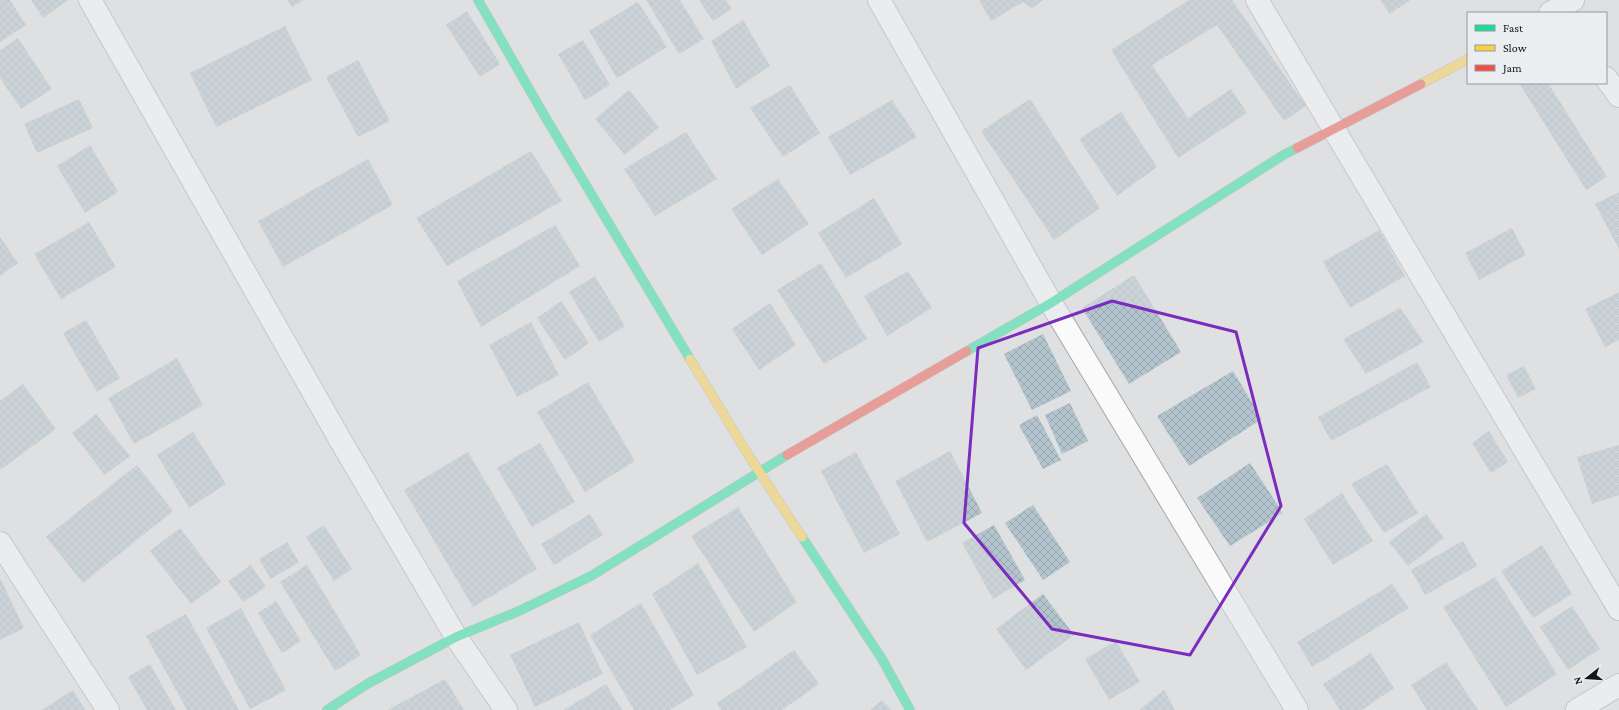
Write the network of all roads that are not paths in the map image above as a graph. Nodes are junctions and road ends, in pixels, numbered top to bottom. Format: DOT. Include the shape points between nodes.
graph roads {
  1 [pos="90,0"];
  2 [pos="478,0"];
  3 [pos="879,0"];
  4 [pos="1257,0"];
  5 [pos="1467,60"];
  6 [pos="1607,79"];
  7 [pos="1619,96"];
  8 [pos="1335,130"];
  9 [pos="1050,303"];
  10 [pos="759,471"];
  11 [pos="0,543"];
  12 [pos="1619,609"];
  13 [pos="456,637"];
  14 [pos="1619,685"];
  15 [pos="108,710"];
  16 [pos="326,710"];
  17 [pos="506,710"];
  18 [pos="910,710"];
  19 [pos="1297,710"];
  20 [pos="1577,710"];
  1 -- 13 [label="street" via="342,443"];
  2 -- 10 [label="street" via="547,120"];
  3 -- 9 [label="street"];
  4 -- 8 [label="street"];
  5 -- 8 [label="street"];
  6 -- 7 [label="street"];
  8 -- 9 [label="street" via="1285,154"];
  8 -- 12 [label="street"];
  9 -- 10 [label="street"];
  9 -- 19 [label="street"];
  10 -- 13 [label="street" via="591,576 519,611"];
  10 -- 18 [label="street" via="882,659"];
  11 -- 15 [label="street"];
  13 -- 16 [label="street" via="367,684"];
  13 -- 17 [label="street"];
  14 -- 20 [label="street"];
}
